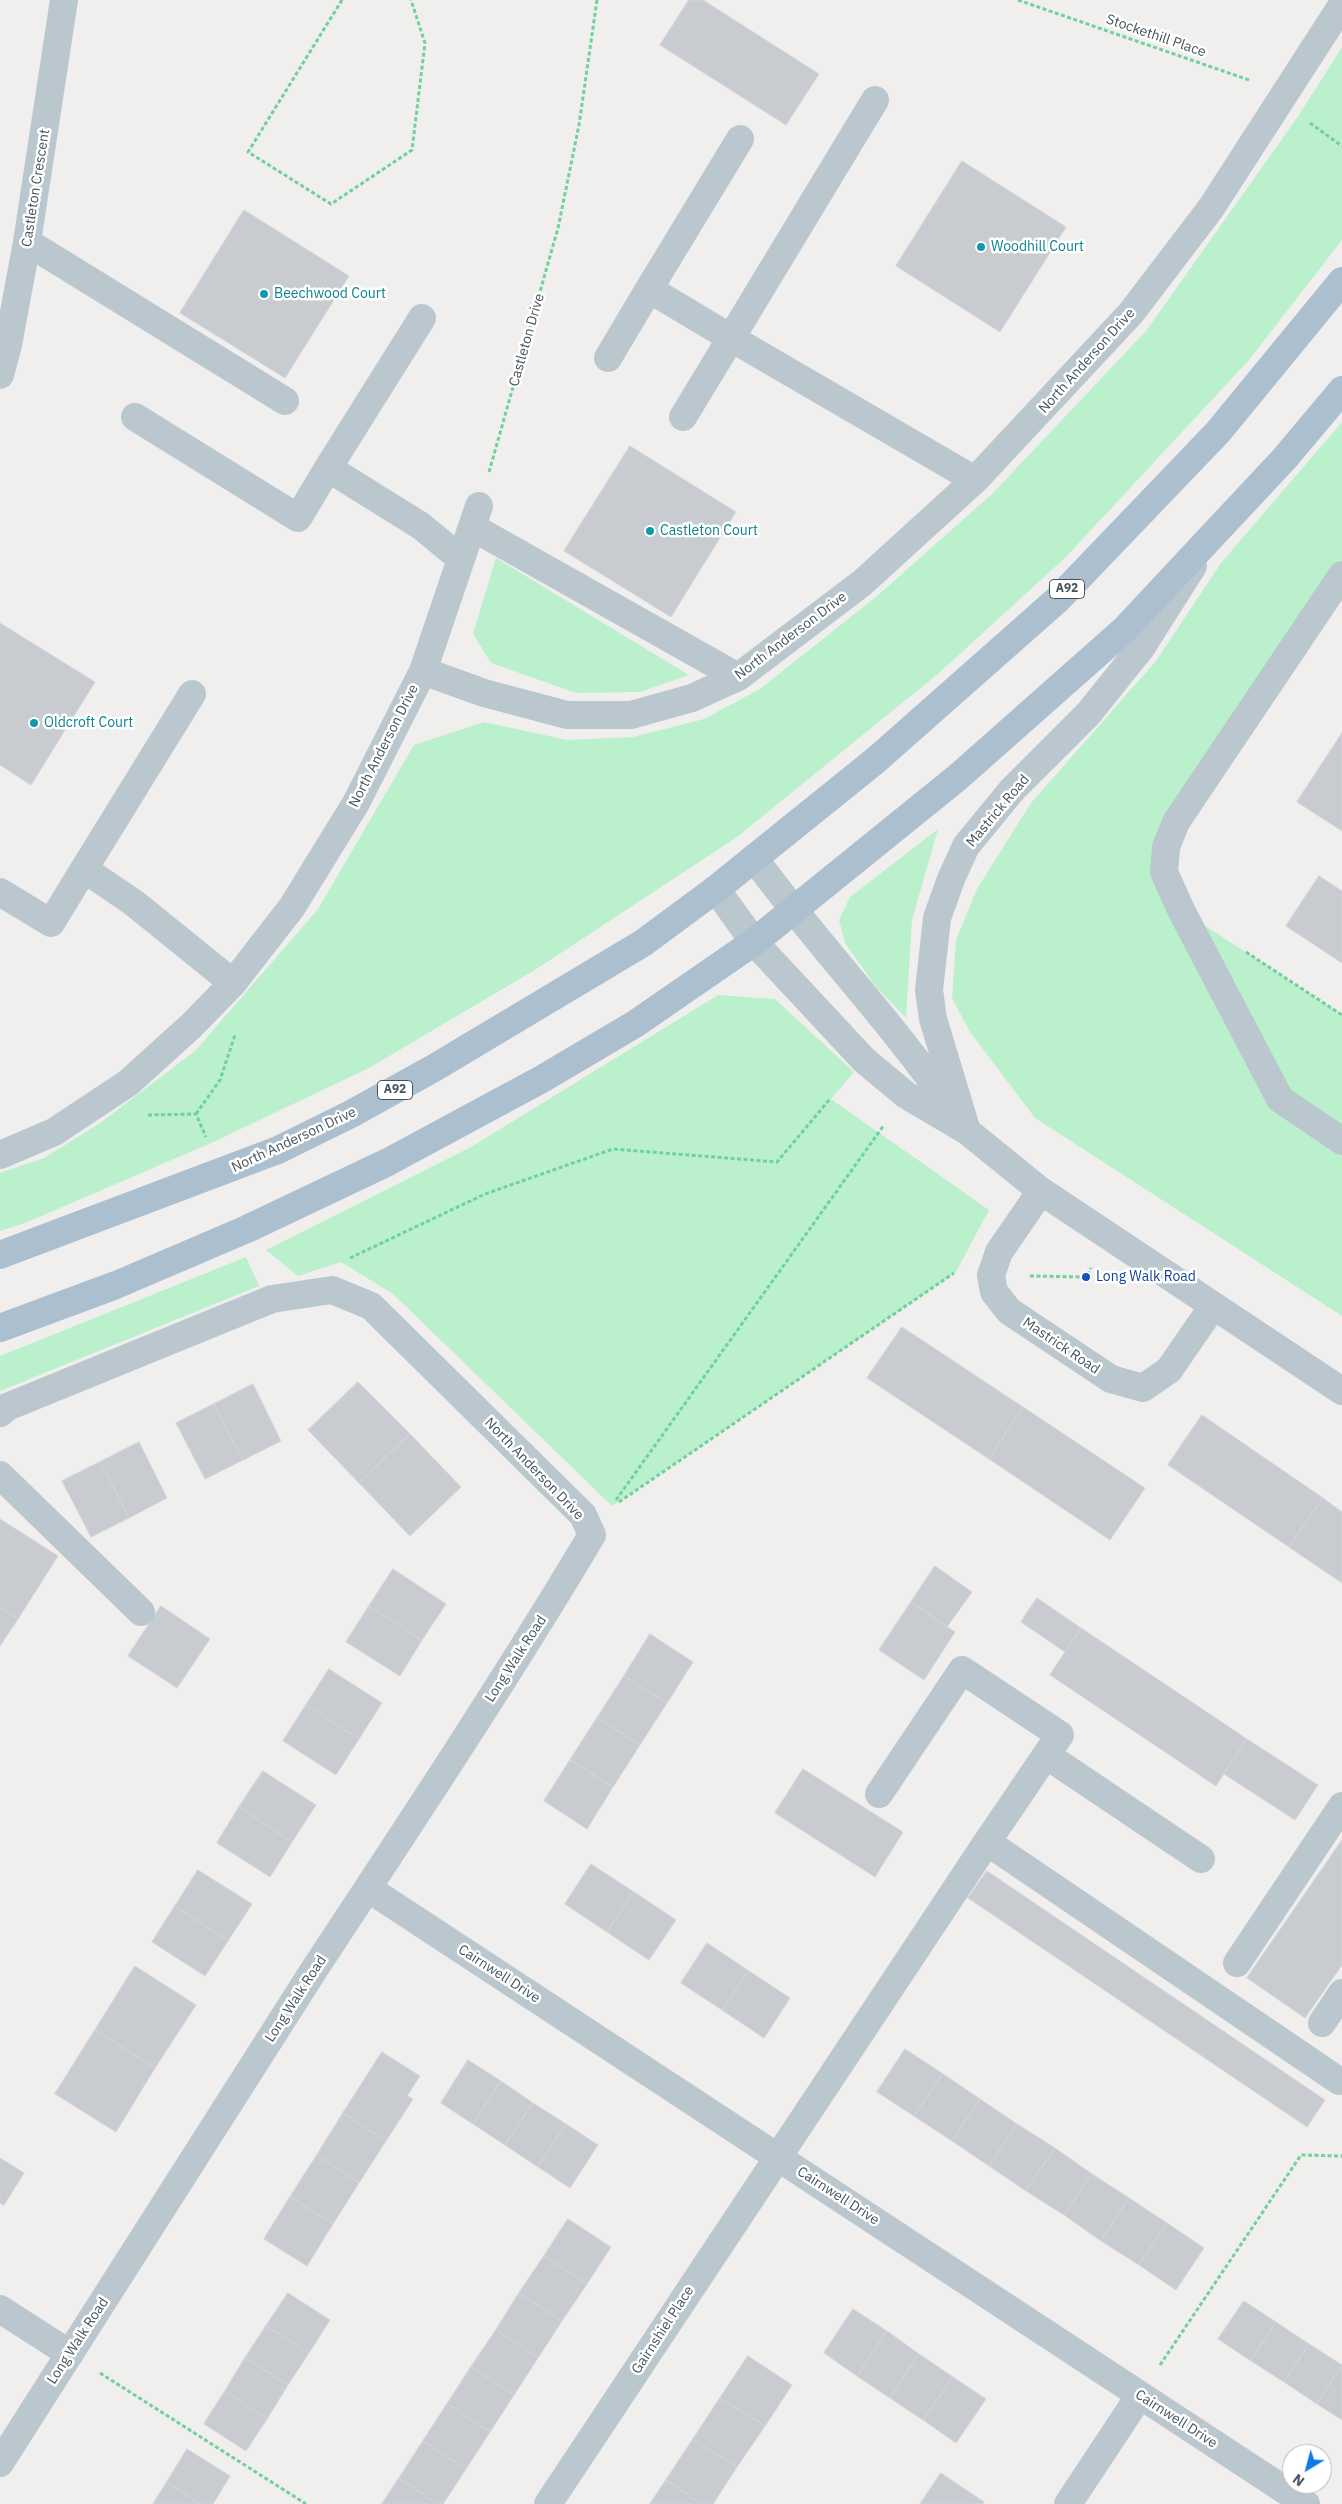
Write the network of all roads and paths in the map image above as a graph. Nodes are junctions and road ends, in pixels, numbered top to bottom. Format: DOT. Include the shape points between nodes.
graph roads {
  1 [pos="64,0"];
  2 [pos="342,0"];
  3 [pos="412,0"];
  4 [pos="596,0"];
  5 [pos="1018,0"];
  6 [pos="1342,5"];
  7 [pos="1286,93"];
  8 [pos="875,100"];
  9 [pos="740,139"];
  10 [pos="27,242"];
  11 [pos="1342,281"];
  12 [pos="649,290"];
  13 [pos="422,318"];
  14 [pos="731,338"];
  15 [pos="608,358"];
  16 [pos="0,375"];
  17 [pos="1342,390"];
  18 [pos="285,401"];
  19 [pos="135,417"];
  20 [pos="683,417"];
  21 [pos="328,468"];
  22 [pos="975,480"];
  23 [pos="475,517"];
  24 [pos="1209,541"];
  25 [pos="461,559"];
  26 [pos="1342,575"];
  27 [pos="423,671"];
  28 [pos="738,677"];
  29 [pos="192,694"];
  30 [pos="754,858"];
  31 [pos="84,868"];
  32 [pos="716,889"];
  33 [pos="0,892"];
  34 [pos="793,910"];
  35 [pos="754,942"];
  36 [pos="1239,948"];
  37 [pos="233,983"];
  38 [pos="1342,1015"];
  39 [pos="830,1099"];
  40 [pos="884,1125"];
  41 [pos="967,1131"];
  42 [pos="1342,1141"];
  43 [pos="0,1155"];
  44 [pos="1041,1191"];
  45 [pos="0,1255"];
  46 [pos="341,1262"];
  47 [pos="1092,1268"];
  48 [pos="991,1275"];
  49 [pos="1213,1306"];
  50 [pos="0,1328"];
  51 [pos="1342,1391"];
  52 [pos="0,1413"];
  53 [pos="0,1475"];
  54 [pos="592,1535"];
  55 [pos="141,1612"];
  56 [pos="1046,1755"];
  57 [pos="878,1794"];
  58 [pos="1342,1806"];
  59 [pos="987,1842"];
  60 [pos="1201,1859"];
  61 [pos="369,1889"];
  62 [pos="1237,1963"];
  63 [pos="1342,1993"];
  64 [pos="1322,2023"];
  65 [pos="1338,2081"];
  66 [pos="778,2156"];
  67 [pos="1342,2156"];
  68 [pos="0,2309"];
  69 [pos="70,2354"];
  70 [pos="1140,2395"];
  71 [pos="0,2463"];
  72 [pos="306,2504"];
  73 [pos="548,2504"];
  74 [pos="1068,2504"];
  75 [pos="1306,2504"];
  1 -- 10 [label="street, Castleton Crescent"];
  2 -- 3 [label="path" via="248,152 331,204 412,150 424,42"];
  4 -- 23 [label="path, Castleton Drive" via="579,125 558,228"];
  5 -- 7 [label="path, Stockethill Place"];
  6 -- 7 [label="street, North Anderson Drive"];
  7 -- 22 [label="street, North Anderson Drive" via="1211,208 1131,313"];
  8 -- 14 [label="street"];
  9 -- 12 [label="street"];
  10 -- 16 [label="street, Castleton Crescent"];
  10 -- 18 [label="street"];
  11 -- 30 [label="main road, North Anderson Drive / A92" via="1218,432 1057,600 876,760"];
  12 -- 14 [label="street"];
  12 -- 15 [label="street"];
  13 -- 21 [label="street"];
  14 -- 20 [label="street"];
  14 -- 22 [label="street"];
  17 -- 24 [label="main road"];
  19 -- 21 [label="street" via="298,518"];
  21 -- 25 [label="street" via="421,526"];
  22 -- 28 [label="street, North Anderson Drive" via="862,583"];
  23 -- 25 [label="street"];
  23 -- 28 [label="street"];
  24 -- 34 [label="main road" via="1124,630 1027,717 875,846"];
  24 -- 41 [label="street, Mastrick Road" via="1141,648 1088,714 1012,790 966,846 951,879 936,918 928,990 933,1020"];
  25 -- 27 [label="street"];
  26 -- 42 [label="street" via="1176,822 1166,847 1164,872 1280,1099"];
  27 -- 28 [label="street, North Anderson Drive" via="484,693 567,715 630,715 692,698"];
  27 -- 37 [label="street, North Anderson Drive" via="356,803 292,906"];
  29 -- 31 [label="street"];
  30 -- 32 [label="main road, North Anderson Drive / A92"];
  30 -- 34 [label="street"];
  31 -- 33 [label="street" via="51,923"];
  31 -- 37 [label="street" via="141,908"];
  32 -- 35 [label="street"];
  32 -- 45 [label="main road, North Anderson Drive / A92" via="643,943 351,1114 222,1173"];
  34 -- 35 [label="main road"];
  34 -- 41 [label="street" via="928,1074"];
  35 -- 41 [label="street" via="864,1060 906,1095"];
  35 -- 50 [label="main road" via="635,1024 542,1079 388,1162 247,1229 116,1285"];
  36 -- 38 [label="path"];
  37 -- 43 [label="street, North Anderson Drive" via="128,1083 54,1132"];
  39 -- 46 [label="path" via="777,1162 613,1148 485,1194"];
  40 -- 48 [label="path" via="612,1506 956,1272"];
  41 -- 44 [label="street"];
  44 -- 48 [label="street" via="999,1252"];
  44 -- 49 [label="street"];
  47 -- 48 [label="path" via="1086,1277"];
  48 -- 49 [label="street, Mastrick Road" via="994,1292 1009,1311 1110,1379 1143,1388 1169,1370"];
  49 -- 51 [label="street"];
  52 -- 54 [label="street, North Anderson Drive" via="272,1299 332,1290 371,1306 583,1515"];
  53 -- 55 [label="street"];
  54 -- 61 [label="street, Long Walk Road"];
  56 -- 57 [label="street, Gairnshiel Place" via="1060,1735 962,1670"];
  56 -- 59 [label="street, Gairnshiel Place"];
  56 -- 60 [label="street"];
  58 -- 62 [label="street"];
  59 -- 65 [label="street"];
  59 -- 66 [label="street, Gairnshiel Place"];
  61 -- 66 [label="street, Cairnwell Drive"];
  61 -- 69 [label="street, Long Walk Road"];
  63 -- 64 [label="street"];
  66 -- 70 [label="street, Cairnwell Drive"];
  66 -- 73 [label="street, Gairnshiel Place"];
  67 -- 70 [label="path" via="1301,2155"];
  68 -- 69 [label="street"];
  69 -- 71 [label="street, Long Walk Road"];
  69 -- 72 [label="path"];
  70 -- 74 [label="street"];
  70 -- 75 [label="street, Cairnwell Drive"];
}
